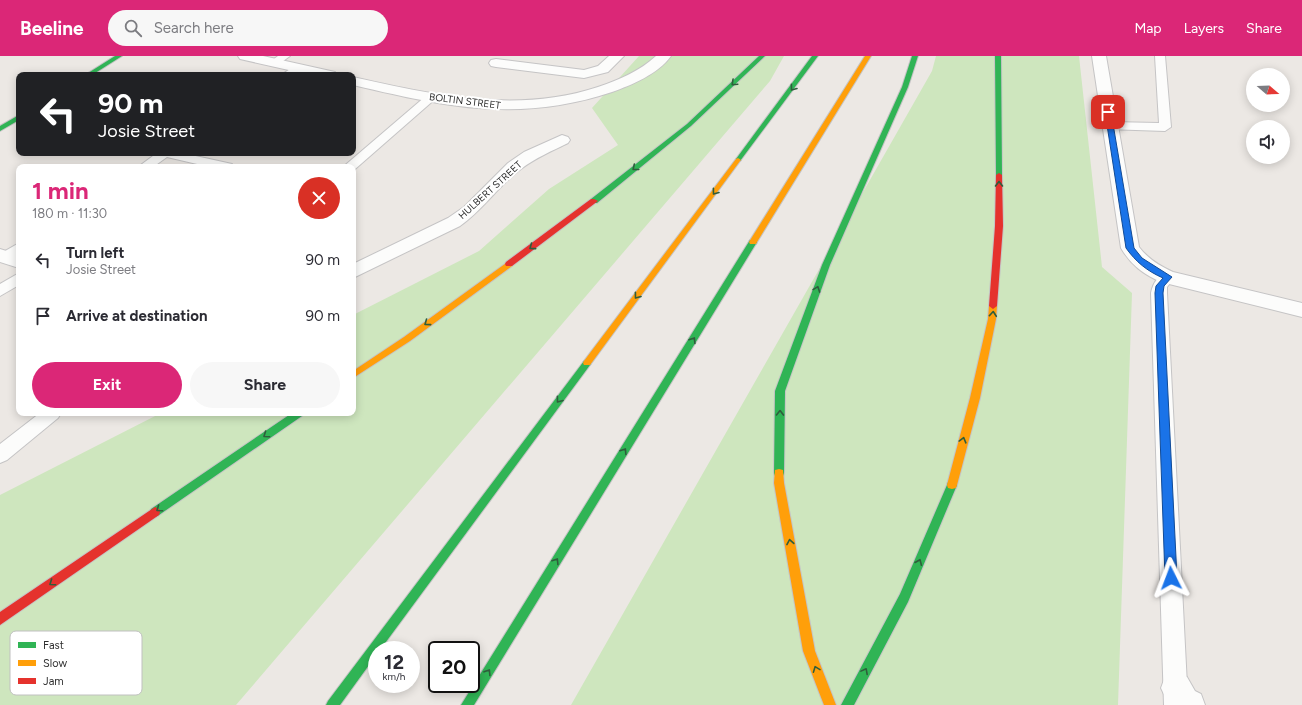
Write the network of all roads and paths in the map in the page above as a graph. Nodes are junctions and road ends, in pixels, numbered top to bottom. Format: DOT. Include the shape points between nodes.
graph roads {
  1 [pos="119,56"];
  2 [pos="245,56"];
  3 [pos="617,56"];
  4 [pos="664,56"];
  5 [pos="762,56"];
  6 [pos="816,56"];
  7 [pos="868,56"];
  8 [pos="915,56"];
  9 [pos="998,56"];
  10 [pos="1099,56"];
  11 [pos="1160,56"];
  12 [pos="280,59"];
  13 [pos="496,60"];
  14 [pos="298,67"];
  15 [pos="93,72"];
  16 [pos="290,72"];
  17 [pos="318,72"];
  18 [pos="356,82"];
  19 [pos="430,98"];
  20 [pos="16,119"];
  21 [pos="1110,126"];
  22 [pos="0,129"];
  23 [pos="562,140"];
  24 [pos="160,156"];
  25 [pos="178,156"];
  26 [pos="148,164"];
  27 [pos="214,164"];
  28 [pos="353,164"];
  29 [pos="356,271"];
  30 [pos="1168,277"];
  31 [pos="16,280"];
  32 [pos="0,291"];
  33 [pos="1302,310"];
  34 [pos="356,374"];
  35 [pos="48,416"];
  36 [pos="295,416"];
  37 [pos="0,455"];
  38 [pos="0,619"];
  39 [pos="1181,699"];
  40 [pos="332,705"];
  41 [pos="467,705"];
  42 [pos="830,705"];
  43 [pos="847,705"];
  1 -- 15 [label="main road"];
  2 -- 12 [label="street"];
  3 -- 13 [label="street" via="603,69 584,74"];
  4 -- 19 [label="street, BOLTIN STREET" via="646,71 623,83 573,100 484,106"];
  5 -- 34 [label="main road, one-way" via="689,124 585,208"];
  6 -- 40 [label="main road, one-way"];
  41 -- 7 [label="main road, one-way"];
  42 -- 8 [label="main road, one-way" via="809,651 779,483 780,391 826,265 905,87"];
  43 -- 9 [label="main road, one-way" via="904,598 952,484 974,398 992,319 999,226"];
  10 -- 21 [label="street"];
  11 -- 21 [label="lane" via="1165,127"];
  12 -- 14 [label="street"];
  14 -- 16 [label="lane"];
  14 -- 17 [label="street"];
  18 -- 19 [label="street, BOLTIN STREET"];
  19 -- 28 [label="lane"];
  20 -- 22 [label="main road"];
  21 -- 30 [label="street" via="1130,248 1139,260"];
  23 -- 29 [label="street, HULBERT STREET" via="530,155 514,166 470,211 454,222"];
  24 -- 26 [label="lane"];
  25 -- 27 [label="lane"];
  30 -- 33 [label="street"];
  30 -- 39 [label="lane" via="1160,286 1159,293"];
  31 -- 32 [label="lane"];
  35 -- 37 [label="lane"];
  36 -- 38 [label="main road, one-way"];
}
